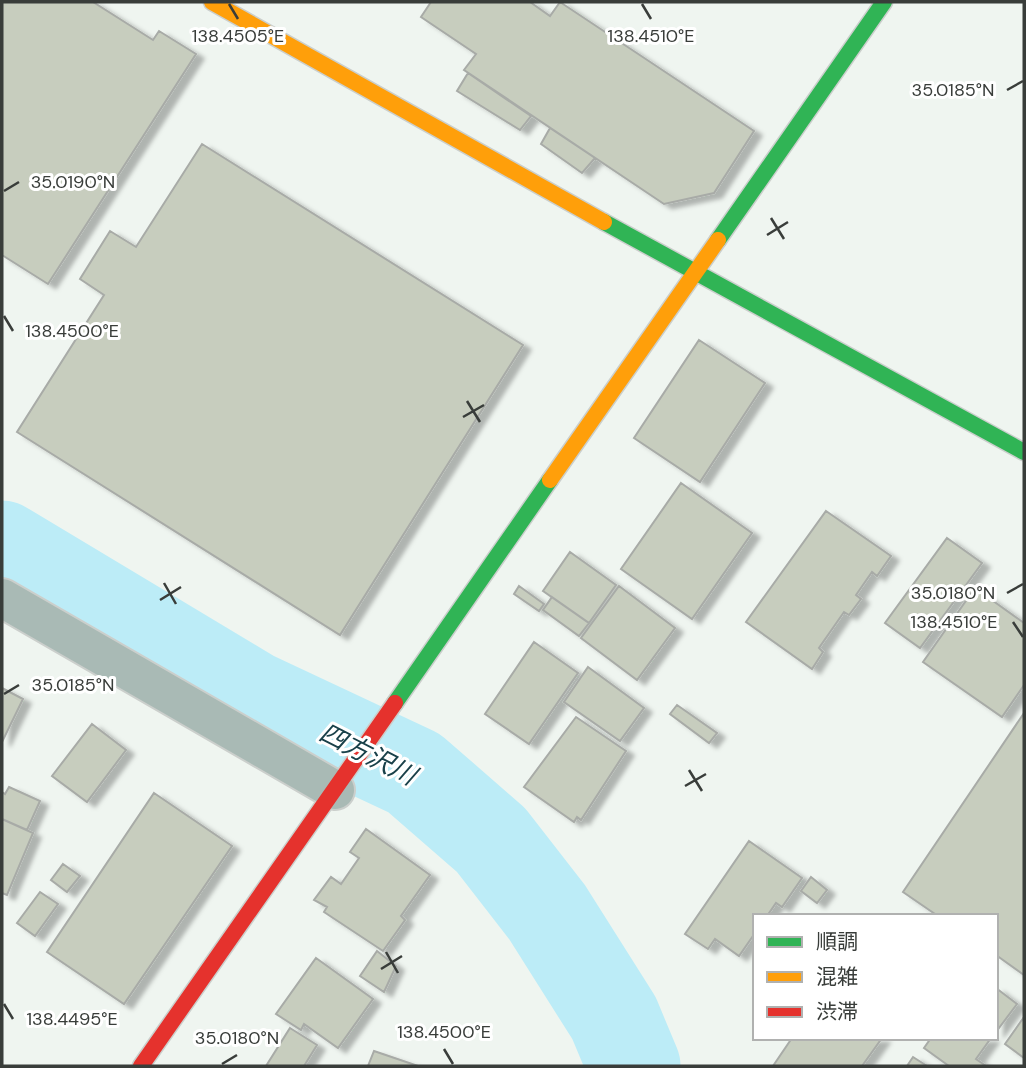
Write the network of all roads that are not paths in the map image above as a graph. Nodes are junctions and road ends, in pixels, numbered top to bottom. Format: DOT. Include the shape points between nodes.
graph roads {
  1 [pos="212,2"];
  2 [pos="884,2"];
  3 [pos="693,272"];
  4 [pos="1024,452"];
  5 [pos="2,598"];
  6 [pos="335,790"];
  7 [pos="141,1066"];
  1 -- 3 [label="street"];
  2 -- 3 [label="street"];
  3 -- 4 [label="street"];
  3 -- 6 [label="street"];
  5 -- 6 [label="street"];
  6 -- 7 [label="street"];
}
